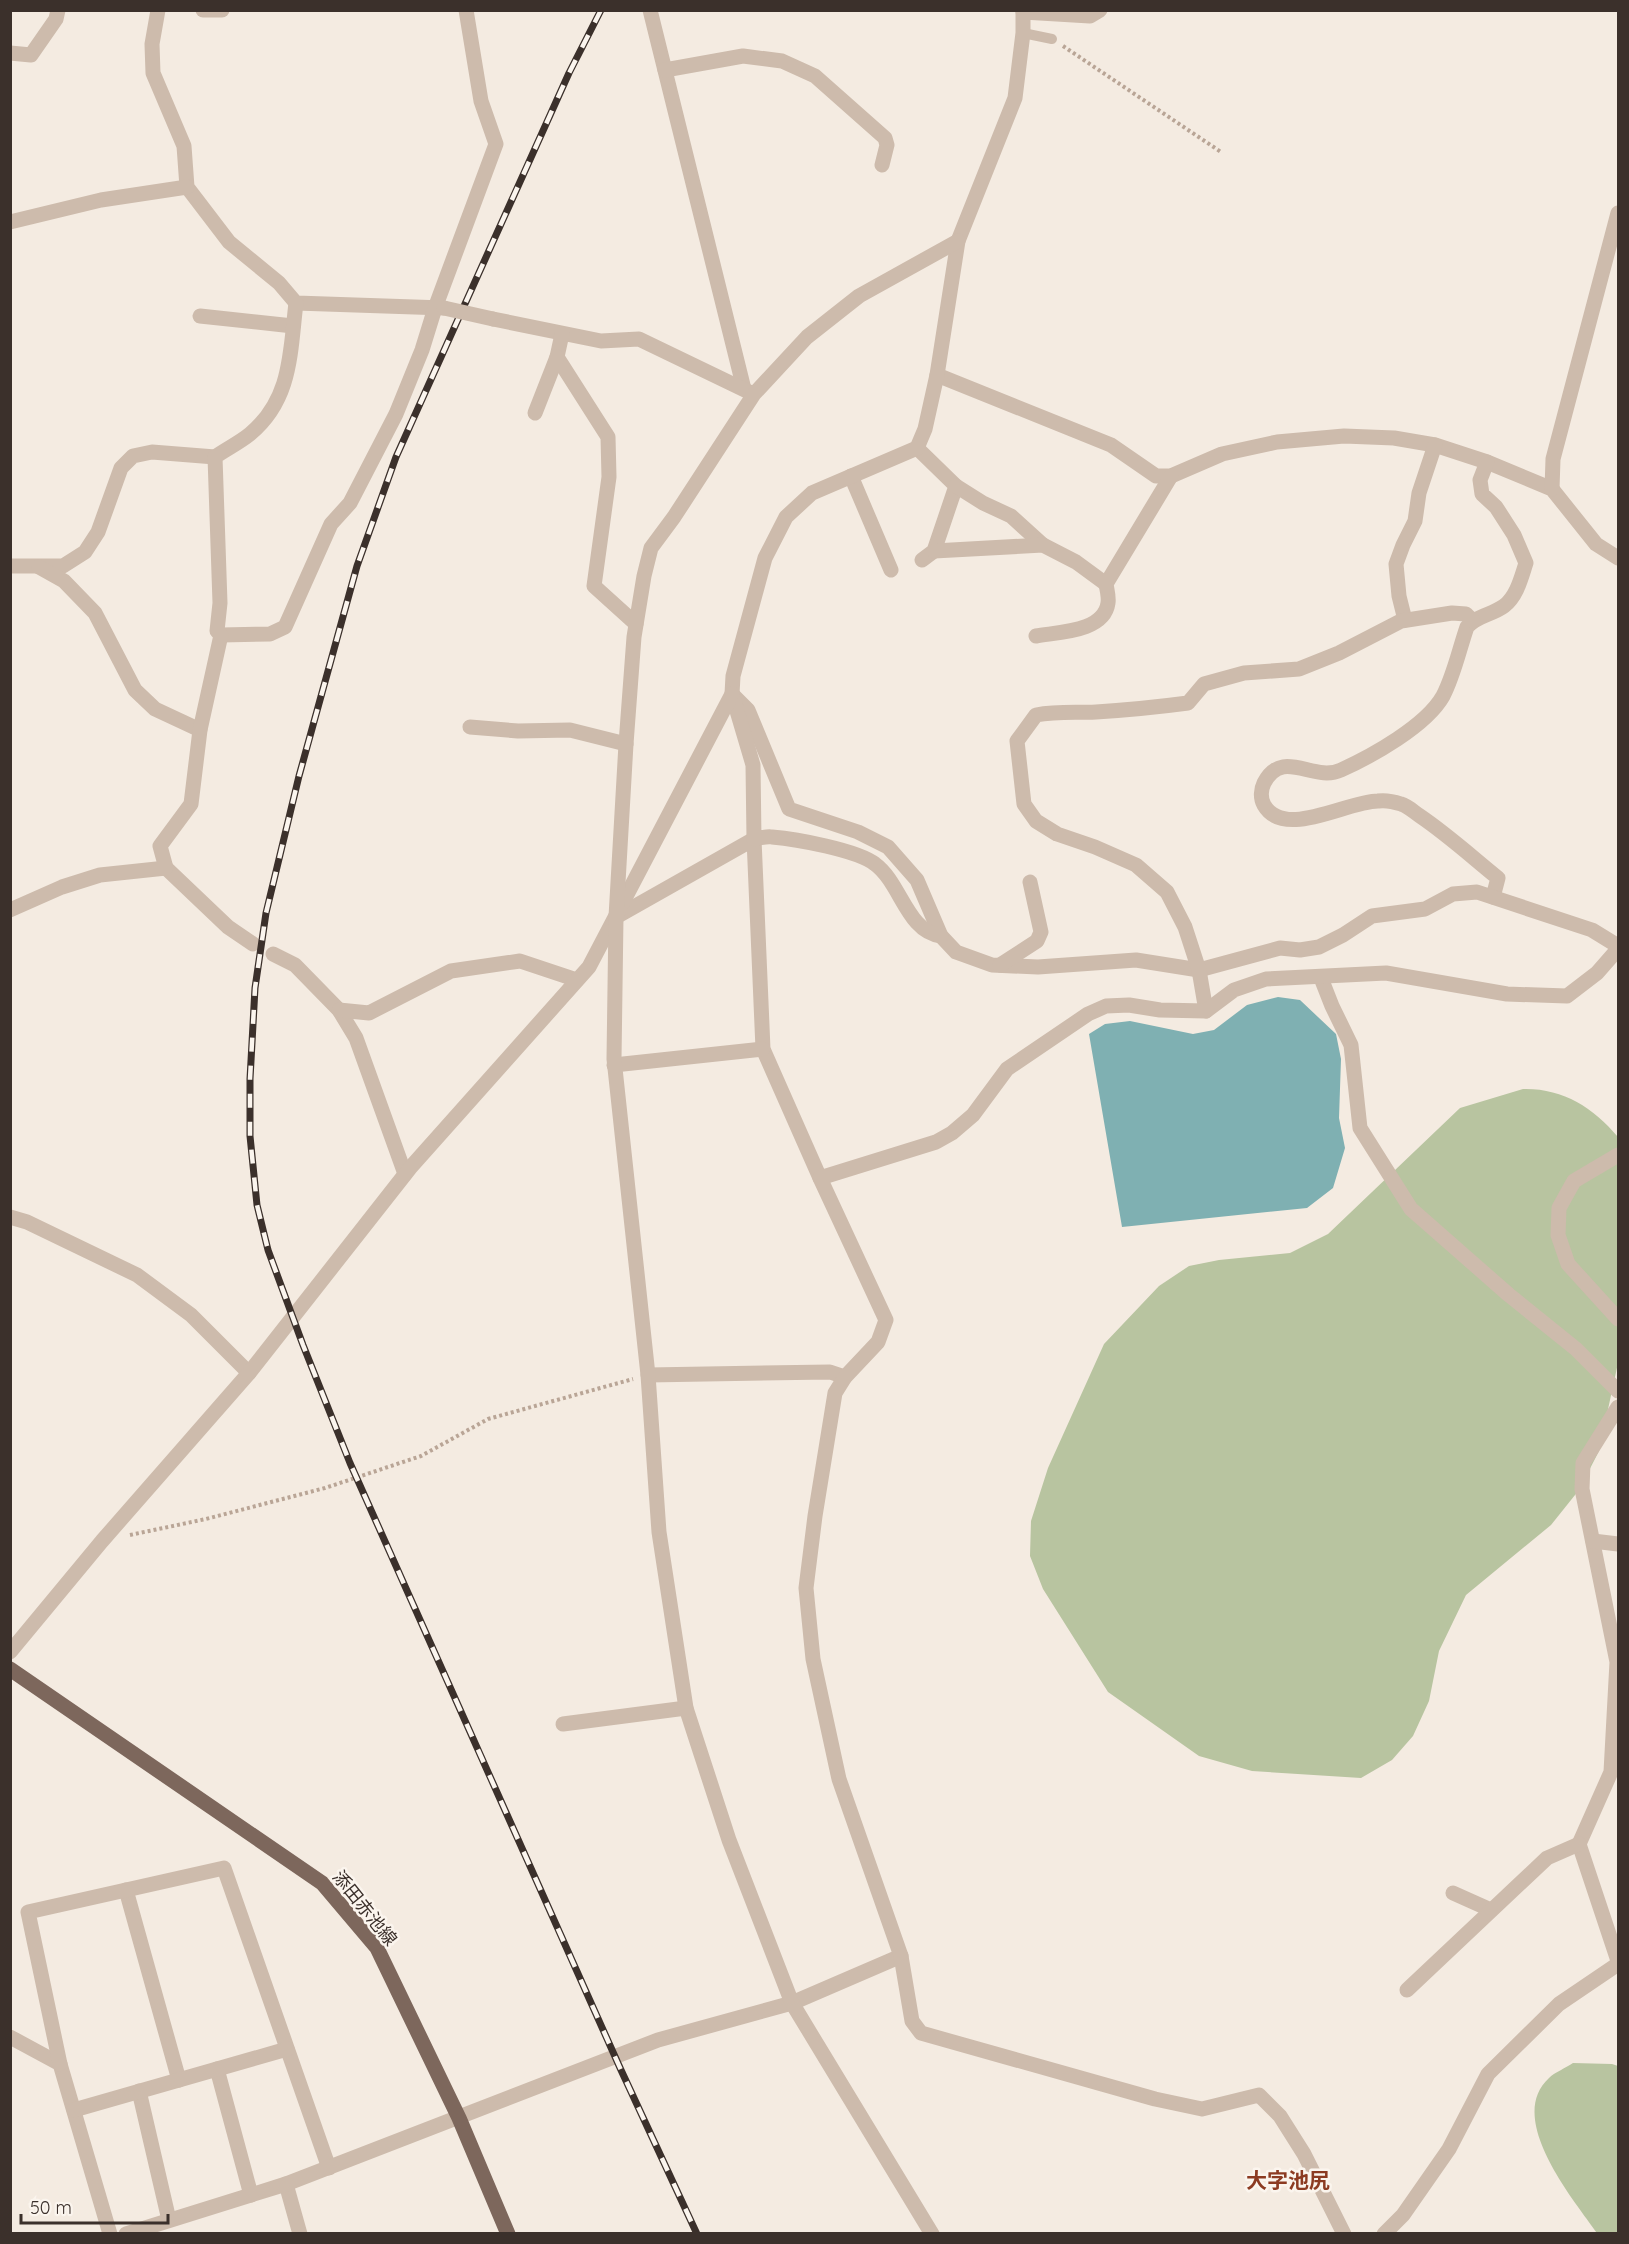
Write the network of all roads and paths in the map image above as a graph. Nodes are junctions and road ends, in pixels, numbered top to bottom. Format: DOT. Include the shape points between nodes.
graph roads {
  1 [pos="58,10"];
  2 [pos="158,10"];
  3 [pos="203,10"];
  4 [pos="222,10"];
  5 [pos="466,10"];
  6 [pos="650,10"];
  7 [pos="1100,10"];
  8 [pos="1023,11"];
  9 [pos="1023,33"];
  10 [pos="1052,39"];
  11 [pos="10,53"];
  12 [pos="665,70"];
  13 [pos="1221,152"];
  14 [pos="882,165"];
  15 [pos="187,187"];
  16 [pos="1618,213"];
  17 [pos="10,222"];
  18 [pos="958,241"];
  19 [pos="296,303"];
  20 [pos="440,308"];
  21 [pos="200,316"];
  22 [pos="293,326"];
  23 [pos="562,334"];
  24 [pos="557,357"];
  25 [pos="937,375"];
  26 [pos="749,392"];
  27 [pos="536,413"];
  28 [pos="1435,446"];
  29 [pos="917,448"];
  30 [pos="215,457"];
  31 [pos="1487,462"];
  32 [pos="851,476"];
  33 [pos="1171,476"];
  34 [pos="956,486"];
  35 [pos="1552,489"];
  36 [pos="1043,545"];
  37 [pos="1618,558"];
  38 [pos="10,566"];
  39 [pos="36,566"];
  40 [pos="891,570"];
  41 [pos="1106,584"];
  42 [pos="1405,620"];
  43 [pos="1473,621"];
  44 [pos="636,624"];
  45 [pos="221,635"];
  46 [pos="1036,636"];
  47 [pos="732,694"];
  48 [pos="470,727"];
  49 [pos="200,730"];
  50 [pos="626,744"];
  51 [pos="754,839"];
  52 [pos="166,868"];
  53 [pos="1030,882"];
  54 [pos="1493,897"];
  55 [pos="10,910"];
  56 [pos="616,917"];
  57 [pos="941,936"];
  58 [pos="253,944"];
  59 [pos="1618,948"];
  60 [pos="273,954"];
  61 [pos="1000,965"];
  62 [pos="1199,970"];
  63 [pos="1321,978"];
  64 [pos="577,980"];
  65 [pos="339,1010"];
  66 [pos="1206,1011"];
  67 [pos="763,1049"];
  68 [pos="614,1065"];
  69 [pos="1618,1155"];
  70 [pos="405,1174"];
  71 [pos="820,1178"];
  72 [pos="10,1217"];
  73 [pos="1618,1319"];
  74 [pos="249,1373"];
  75 [pos="648,1375"];
  76 [pos="845,1377"];
  77 [pos="1618,1391"];
  78 [pos="1618,1407"];
  79 [pos="102,1541"];
  80 [pos="1593,1541"];
  81 [pos="1618,1544"];
  82 [pos="10,1652"];
  83 [pos="10,1669"];
  84 [pos="686,1708"];
  85 [pos="563,1724"];
  86 [pos="1612,1784"];
  87 [pos="1579,1844"];
  88 [pos="126,1890"];
  89 [pos="1453,1893"];
  90 [pos="1491,1910"];
  91 [pos="901,1956"];
  92 [pos="1618,1963"];
  93 [pos="1407,1990"];
  94 [pos="792,2003"];
  95 [pos="10,2037"];
  96 [pos="287,2049"];
  97 [pos="60,2064"];
  98 [pos="217,2069"];
  99 [pos="179,2080"];
  100 [pos="139,2091"];
  101 [pos="74,2110"];
  102 [pos="459,2118"];
  103 [pos="328,2168"];
  104 [pos="286,2184"];
  105 [pos="251,2195"];
  106 [pos="169,2220"];
  107 [pos="110,2234"];
  108 [pos="126,2234"];
  109 [pos="300,2234"];
  110 [pos="508,2234"];
  111 [pos="932,2234"];
  112 [pos="1344,2234"];
  113 [pos="1384,2234"];
  1 -- 11 [label="street" via="31,55"];
  2 -- 15 [label="street" via="152,44 153,73 184,146"];
  3 -- 4 [label="street"];
  5 -- 20 [label="street" via="480,101 496,144"];
  6 -- 12 [label="street"];
  7 -- 8 [label="street" via="1090,16"];
  8 -- 9 [label="street"];
  9 -- 10 [label="lane"];
  9 -- 18 [label="street" via="1014,98"];
  10 -- 13 [label="path"];
  12 -- 14 [label="street" via="743,56 782,61 815,76 885,138"];
  12 -- 26 [label="street"];
  15 -- 17 [label="street" via="101,200"];
  15 -- 19 [label="street" via="229,242 279,283"];
  16 -- 35 [label="street" via="1552,459"];
  18 -- 25 [label="street"];
  18 -- 26 [label="street" via="859,296 807,337"];
  19 -- 20 [label="street"];
  19 -- 22 [label="street"];
  20 -- 23 [label="street, bridge"];
  20 -- 45 [label="street" via="396,414 350,503 331,524 285,627 270,634"];
  21 -- 22 [label="street"];
  22 -- 30 [label="street" via="287,376 267,417 249,435"];
  23 -- 24 [label="street"];
  23 -- 26 [label="street" via="601,341 639,339"];
  24 -- 27 [label="street"];
  24 -- 44 [label="street" via="608,437 609,477 594,586"];
  25 -- 29 [label="street"];
  25 -- 33 [label="street" via="1111,445 1156,476"];
  26 -- 44 [label="street" via="651,548"];
  28 -- 31 [label="street"];
  28 -- 33 [label="street" via="1394,438 1344,436 1277,442 1222,454"];
  28 -- 42 [label="street" via="1419,493 1415,521 1396,564"];
  29 -- 32 [label="street"];
  29 -- 34 [label="street"];
  30 -- 39 [label="street" via="152,452 133,456 121,468 98,532 85,552 63,566"];
  30 -- 45 [label="street" via="220,603 217,631"];
  31 -- 35 [label="street"];
  31 -- 43 [label="street" via="1480,480 1482,494 1496,507 1514,535 1526,563 1518,588 1504,605"];
  32 -- 40 [label="street"];
  32 -- 47 [label="street" via="812,493 786,517 765,558 733,676"];
  33 -- 41 [label="street"];
  34 -- 36 [label="street" via="1011,516"];
  34 -- 36 [label="street" via="928,556"];
  35 -- 37 [label="street" via="1596,544"];
  36 -- 41 [label="street"];
  38 -- 39 [label="street"];
  39 -- 49 [label="street" via="64,581 95,613 135,690 155,710"];
  41 -- 46 [label="street" via="1108,602 1097,620 1082,628"];
  42 -- 43 [label="street" via="1452,613 1466,614"];
  42 -- 62 [label="street" via="1299,669 1244,673 1204,684 1188,703 1036,715 1017,741 1024,804 1036,821 1058,834 1136,865 1167,892 1185,927"];
  43 -- 54 [label="street" via="1467,627 1442,698 1404,735 1326,775 1277,767 1261,789 1263,803 1272,815 1288,821 1378,801 1403,804 1498,878"];
  44 -- 50 [label="street"];
  45 -- 49 [label="street"];
  47 -- 51 [label="street" via="753,765"];
  47 -- 56 [label="street"];
  47 -- 57 [label="street" via="748,710 789,808 888,847 917,880"];
  48 -- 50 [label="street" via="570,730"];
  49 -- 52 [label="street" via="191,804 160,846"];
  50 -- 56 [label="street"];
  51 -- 56 [label="street"];
  51 -- 57 [label="street" via="770,837 854,852 875,864 892,882 919,926"];
  51 -- 67 [label="street"];
  52 -- 55 [label="street" via="100,875"];
  52 -- 58 [label="street" via="228,927"];
  53 -- 61 [label="street" via="1041,932 1037,941"];
  54 -- 59 [label="street" via="1592,930"];
  54 -- 62 [label="street" via="1477,892 1453,894 1425,909 1372,916 1319,947 1280,948"];
  56 -- 64 [label="street"];
  56 -- 68 [label="street"];
  57 -- 61 [label="street" via="956,952"];
  59 -- 63 [label="street" via="1598,972 1568,996 1507,994 1386,973"];
  60 -- 65 [label="street" via="295,965"];
  61 -- 62 [label="street" via="1038,967 1136,960"];
  62 -- 66 [label="street"];
  63 -- 66 [label="street" via="1266,979 1234,990"];
  63 -- 77 [label="street" via="1351,1045 1360,1128 1411,1209 1576,1348"];
  64 -- 65 [label="street" via="520,961 451,971 369,1013"];
  64 -- 70 [label="street"];
  65 -- 70 [label="street" via="356,1038"];
  66 -- 71 [label="street" via="1106,1006 1088,1014 1007,1070 974,1115 952,1133 936,1142"];
  67 -- 68 [label="street"];
  67 -- 71 [label="street"];
  68 -- 75 [label="street"];
  69 -- 73 [label="street" via="1574,1181 1559,1208 1558,1235 1568,1264"];
  70 -- 74 [label="street"];
  71 -- 76 [label="street" via="886,1320 878,1342"];
  72 -- 74 [label="street" via="137,1275 190,1315"];
  74 -- 79 [label="street"];
  75 -- 76 [label="street" via="830,1372"];
  75 -- 79 [label="path" via="488,1419 421,1456 325,1488"];
  75 -- 84 [label="street" via="658,1532"];
  76 -- 91 [label="street" via="835,1393 806,1588 813,1659 839,1779"];
  78 -- 80 [label="street" via="1583,1463 1582,1489"];
  79 -- 82 [label="street"];
  80 -- 81 [label="street"];
  80 -- 86 [label="street" via="1617,1662"];
  83 -- 102 [label="main road, 添田赤池線" via="322,1882 377,1948"];
  84 -- 85 [label="street"];
  84 -- 94 [label="street" via="729,1840"];
  86 -- 87 [label="street"];
  87 -- 90 [label="street" via="1546,1858"];
  87 -- 92 [label="street"];
  88 -- 96 [label="street" via="224,1868"];
  88 -- 97 [label="street" via="28,1912"];
  88 -- 99 [label="street"];
  89 -- 90 [label="street"];
  90 -- 93 [label="street"];
  91 -- 94 [label="street"];
  91 -- 112 [label="street" via="912,2020 921,2033 1202,2109 1259,2096 1280,2116 1304,2154"];
  92 -- 113 [label="street" via="1559,2004 1488,2074 1449,2149 1403,2216"];
  94 -- 102 [label="street" via="658,2040"];
  94 -- 111 [label="street"];
  95 -- 97 [label="street"];
  96 -- 98 [label="street"];
  96 -- 103 [label="street"];
  97 -- 101 [label="street"];
  98 -- 99 [label="street"];
  98 -- 105 [label="street"];
  99 -- 100 [label="street"];
  100 -- 101 [label="street"];
  100 -- 106 [label="street"];
  101 -- 107 [label="street"];
  102 -- 103 [label="street"];
  102 -- 110 [label="main road, 添田赤池線"];
  103 -- 104 [label="street"];
  104 -- 105 [label="street"];
  104 -- 109 [label="street"];
  105 -- 106 [label="street"];
  106 -- 108 [label="street"];
}
